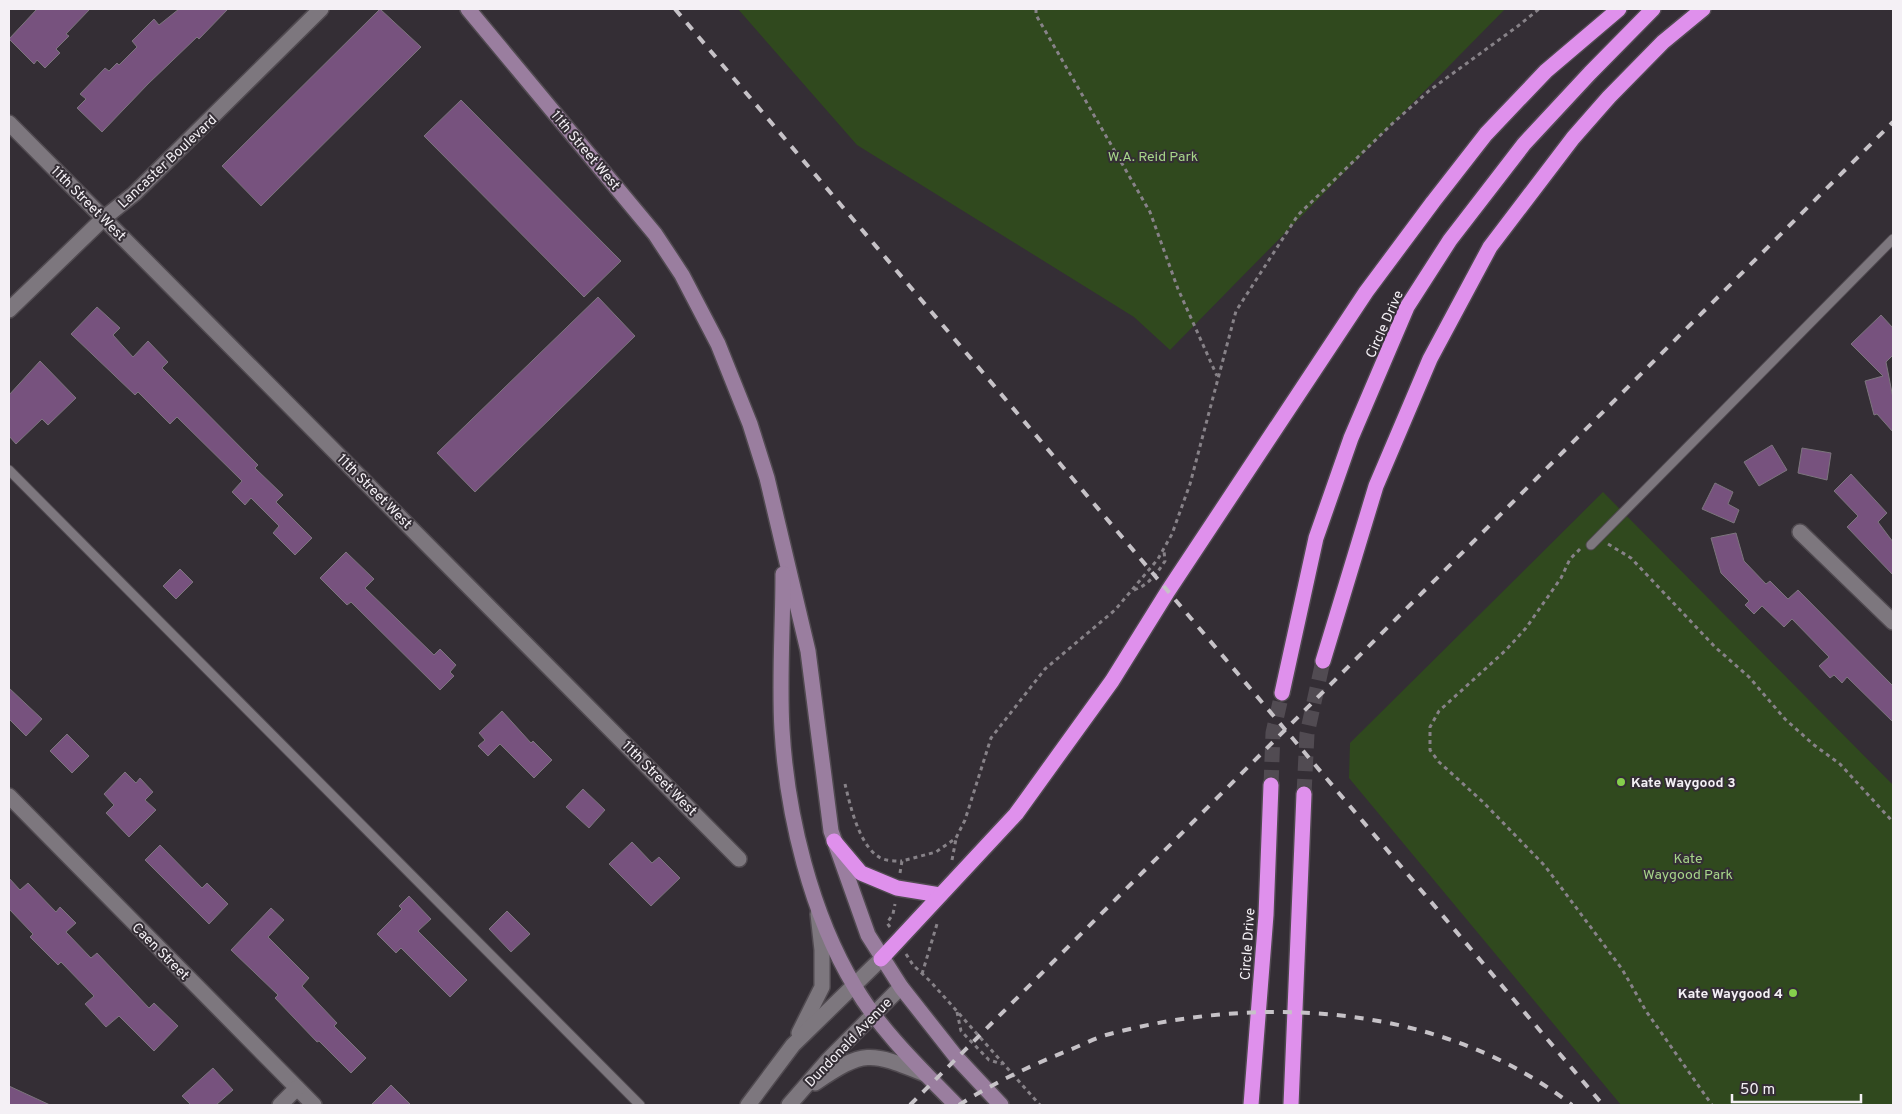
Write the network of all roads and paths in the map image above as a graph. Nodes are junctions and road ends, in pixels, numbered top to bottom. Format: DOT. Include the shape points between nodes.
graph roads {
  1 [pos="321,9"];
  2 [pos="468,9"];
  3 [pos="1036,9"];
  4 [pos="1539,9"];
  5 [pos="1619,9"];
  6 [pos="1653,9"];
  7 [pos="1703,9"];
  8 [pos="9,123"];
  9 [pos="104,218"];
  10 [pos="1893,239"];
  11 [pos="9,310"];
  12 [pos="1218,376"];
  13 [pos="9,470"];
  14 [pos="1800,532"];
  15 [pos="1591,545"];
  16 [pos="1164,550"];
  17 [pos="783,552"];
  18 [pos="1132,591"];
  19 [pos="1893,622"];
  20 [pos="1323,661"];
  21 [pos="1282,693"];
  22 [pos="845,784"];
  23 [pos="1271,785"];
  24 [pos="1304,794"];
  25 [pos="9,796"];
  26 [pos="1893,822"];
  27 [pos="834,841"];
  28 [pos="740,859"];
  29 [pos="902,861"];
  30 [pos="897,888"];
  31 [pos="940,894"];
  32 [pos="817,908"];
  33 [pos="897,941"];
  34 [pos="881,959"];
  35 [pos="855,987"];
  36 [pos="901,987"];
  37 [pos="956,1011"];
  38 [pos="874,1014"];
  39 [pos="793,1045"];
  40 [pos="1003,1064"];
  41 [pos="925,1074"];
  42 [pos="297,1088"];
  43 [pos="792,1101"];
  44 [pos="280,1105"];
  45 [pos="314,1105"];
  46 [pos="640,1105"];
  47 [pos="748,1105"];
  48 [pos="956,1105"];
  49 [pos="1001,1105"];
  50 [pos="1040,1105"];
  51 [pos="1251,1105"];
  52 [pos="1291,1105"];
  53 [pos="1712,1105"];
  1 -- 9 [label="street, Lancaster Boulevard" via="140,188"];
  2 -- 17 [label="main road, 11th Street West" via="628,200 682,275 718,344 750,424 767,478"];
  3 -- 12 [label="path" via="1036,15 1150,212 1178,288"];
  4 -- 12 [label="path" via="1430,90 1298,215 1236,311"];
  5 -- 31 [label="highway" via="1539,78 1486,134 1366,292 1112,681 1016,814"];
  6 -- 21 [label="highway, Circle Drive" via="1524,144 1450,240 1407,307 1351,438 1316,538"];
  7 -- 20 [label="highway" via="1663,42 1609,97 1573,138 1490,247 1430,360 1376,486"];
  8 -- 9 [label="street, 11th Street West"];
  9 -- 11 [label="street, Lancaster Boulevard"];
  9 -- 28 [label="street, 11th Street West"];
  10 -- 15 [label="lane"];
  12 -- 16 [label="path" via="1190,484"];
  13 -- 46 [label="lane"];
  14 -- 19 [label="street"];
  15 -- 26 [label="path" via="1612,544 1630,558 1715,647 1749,677 1785,719 1840,764"];
  15 -- 53 [label="path" via="1570,559 1545,602 1506,650 1439,711 1430,727 1430,750 1545,866 1622,969 1646,1011"];
  16 -- 18 [label="path"];
  16 -- 18 [label="path" via="1165,561 1155,575 1143,587"];
  17 -- 27 [label="main road, 11th Street West" via="808,650"];
  17 -- 32 [label="main road, 11th Street West" via="784,753 794,819"];
  18 -- 29 [label="path" via="1097,627 1045,670 994,734 956,838 936,852"];
  22 -- 29 [label="path" via="851,810 869,847 879,857"];
  23 -- 51 [label="highway, Circle Drive" via="1266,915"];
  24 -- 52 [label="highway"];
  25 -- 42 [label="street, Caen Street"];
  27 -- 30 [label="highway" via="860,873"];
  27 -- 34 [label="main road, 11th Street West" via="868,935"];
  29 -- 30 [label="path"];
  30 -- 31 [label="highway"];
  30 -- 33 [label="path" via="893,914 887,923"];
  31 -- 33 [label="highway"];
  32 -- 35 [label="main road, 11th Street West"];
  32 -- 39 [label="street" via="822,987"];
  33 -- 34 [label="highway"];
  33 -- 37 [label="path" via="912,965"];
  34 -- 35 [label="street"];
  34 -- 36 [label="main road, 11th Street West"];
  35 -- 38 [label="main road, 11th Street West"];
  35 -- 39 [label="street"];
  36 -- 38 [label="street, Dundonald Avenue"];
  36 -- 49 [label="main road, 11th Street West" via="957,1058"];
  37 -- 40 [label="path"];
  37 -- 40 [label="path" via="961,1031 990,1060"];
  38 -- 41 [label="main road, 11th Street West"];
  38 -- 43 [label="street, Dundonald Avenue"];
  39 -- 47 [label="street"];
  40 -- 50 [label="path"];
  41 -- 43 [label="street, Dundonald Avenue" via="884,1058 863,1056 836,1069"];
  41 -- 48 [label="main road, 11th Street West"];
  42 -- 44 [label="street"];
  42 -- 45 [label="street, Caen Street"];
}
